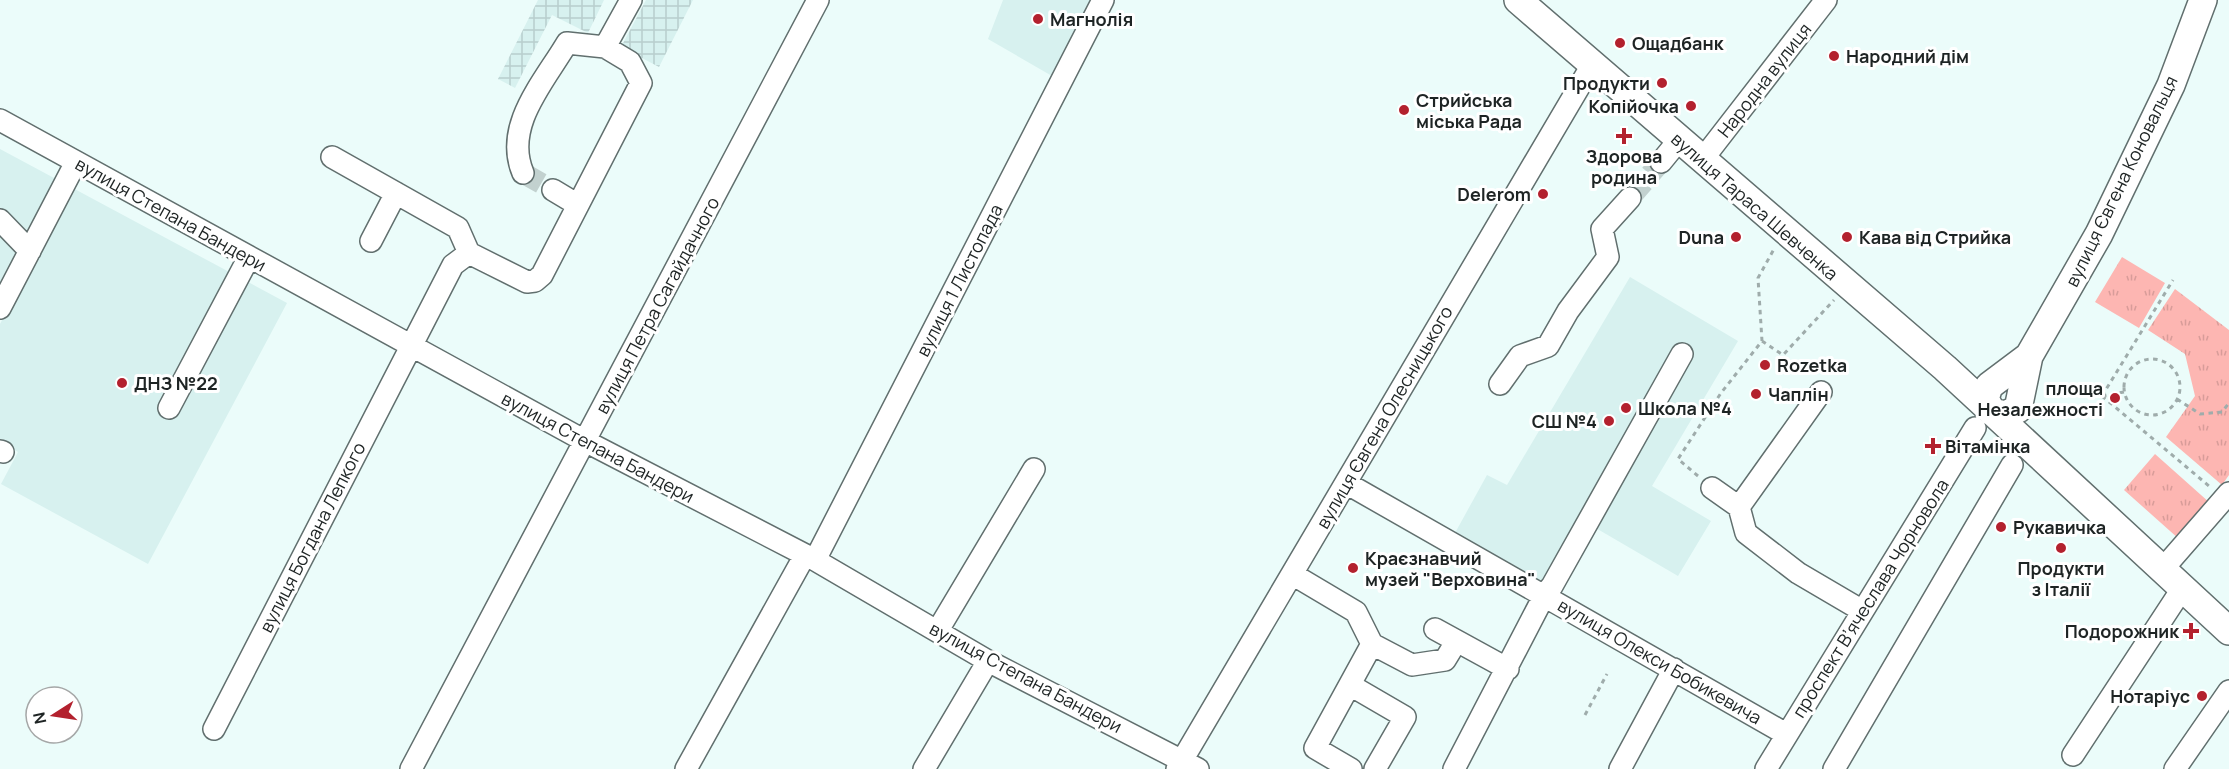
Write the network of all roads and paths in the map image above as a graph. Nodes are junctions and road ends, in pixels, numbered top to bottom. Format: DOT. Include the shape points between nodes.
graph roads {
  1 [pos="631,0"];
  2 [pos="818,0"];
  3 [pos="1103,0"];
  4 [pos="1518,0"];
  5 [pos="1826,0"];
  6 [pos="2203,0"];
  7 [pos="605,47"];
  8 [pos="1592,65"];
  9 [pos="0,120"];
  10 [pos="1679,140"];
  11 [pos="332,157"];
  12 [pos="1702,160"];
  13 [pos="76,162"];
  14 [pos="1661,162"];
  15 [pos="523,173"];
  16 [pos="553,190"];
  17 [pos="396,193"];
  18 [pos="1630,198"];
  19 [pos="578,205"];
  20 [pos="0,220"];
  21 [pos="371,241"];
  22 [pos="1778,243"];
  23 [pos="30,251"];
  24 [pos="469,253"];
  25 [pos="249,257"];
  26 [pos="2173,280"];
  27 [pos="1836,298"];
  28 [pos="0,308"];
  29 [pos="1762,341"];
  30 [pos="410,346"];
  31 [pos="1682,354"];
  32 [pos="1945,368"];
  33 [pos="1500,384"];
  34 [pos="2011,387"];
  35 [pos="1821,392"];
  36 [pos="2124,392"];
  37 [pos="2102,396"];
  38 [pos="2177,399"];
  39 [pos="2229,403"];
  40 [pos="169,408"];
  41 [pos="1983,420"];
  42 [pos="585,441"];
  43 [pos="2041,457"];
  44 [pos="2012,465"];
  45 [pos="1034,469"];
  46 [pos="1346,483"];
  47 [pos="1712,488"];
  48 [pos="2226,496"];
  49 [pos="1739,507"];
  50 [pos="810,558"];
  51 [pos="2161,571"];
  52 [pos="1292,574"];
  53 [pos="2182,589"];
  54 [pos="1545,594"];
  55 [pos="1861,610"];
  56 [pos="1435,629"];
  57 [pos="938,630"];
  58 [pos="2229,631"];
  59 [pos="1456,642"];
  60 [pos="1372,644"];
  61 [pos="988,662"];
  62 [pos="1508,669"];
  63 [pos="1674,669"];
  64 [pos="1607,674"];
  65 [pos="1350,686"];
  66 [pos="2229,691"];
  67 [pos="1585,715"];
  68 [pos="214,729"];
  69 [pos="1786,734"];
  70 [pos="2073,755"];
  71 [pos="1186,766"];
  72 [pos="411,769"];
  73 [pos="686,769"];
  74 [pos="924,769"];
  75 [pos="1352,769"];
  76 [pos="1375,769"];
  77 [pos="1454,769"];
  78 [pos="1620,769"];
  79 [pos="1766,769"];
  80 [pos="1834,769"];
  81 [pos="2175,769"];
  1 -- 7 [label="street"];
  2 -- 42 [label="street, вулиця Петра Сагайдачного"];
  3 -- 50 [label="street, вулиця 1 Листопада"];
  4 -- 8 [label="main road, вулиця Тараса Шевченка"];
  5 -- 12 [label="street, Народна вулиця"];
  6 -- 34 [label="main road, вулиця Євгена Коновальця" via="2171,85 2104,223"];
  7 -- 15 [label="street" via="567,43 519,125 518,161"];
  7 -- 19 [label="street" via="630,62 641,83"];
  8 -- 10 [label="main road, вулиця Тараса Шевченка"];
  8 -- 46 [label="street, вулиця Євгена Олесницького"];
  9 -- 13 [label="street, вулиця Степана Бандери"];
  10 -- 12 [label="main road, вулиця Тараса Шевченка"];
  10 -- 14 [label="street"];
  11 -- 17 [label="street"];
  12 -- 32 [label="main road, вулиця Тараса Шевченка"];
  13 -- 23 [label="street"];
  13 -- 25 [label="street, вулиця Степана Бандери"];
  16 -- 19 [label="street"];
  17 -- 21 [label="street"];
  17 -- 24 [label="street" via="458,228"];
  18 -- 33 [label="street" via="1602,229 1608,257 1548,346 1521,356"];
  19 -- 24 [label="street" via="542,275 535,281 527,282"];
  20 -- 23 [label="street"];
  22 -- 29 [label="path" via="1758,278"];
  23 -- 28 [label="street"];
  24 -- 30 [label="street, вулиця Богдана Лепкого" via="453,265"];
  25 -- 30 [label="street, вулиця Степана Бандери"];
  25 -- 40 [label="street"];
  26 -- 37 [label="path"];
  27 -- 29 [label="path" via="1782,355"];
  29 -- 47 [label="path" via="1721,393 1678,459"];
  30 -- 42 [label="street, вулиця Степана Бандери"];
  30 -- 68 [label="street, вулиця Богдана Лепкого"];
  31 -- 54 [label="street"];
  32 -- 34 [label="main road"];
  32 -- 41 [label="main road, вулиця Тараса Шевченка"];
  34 -- 41 [label="main road" via="2018,409"];
  34 -- 43 [label="main road, вулиця Євгена Коновальця"];
  35 -- 49 [label="street"];
  36 -- 37 [label="path"];
  36 -- 38 [label="path" via="2133,408 2151,415 2168,410"];
  36 -- 38 [label="path" via="2124,382 2133,366 2158,360 2174,370 2178,378"];
  37 -- 48 [label="path"];
  38 -- 39 [label="path" via="2200,414 2222,412"];
  41 -- 43 [label="main road, вулиця Тараса Шевченка"];
  41 -- 55 [label="street, проспект Вʼячеслава Чорновола"];
  42 -- 50 [label="street, вулиця Степана Бандери"];
  42 -- 72 [label="street, вулиця Петра Сагайдачного"];
  43 -- 51 [label="main road, вулиця Тараса Шевченка"];
  44 -- 80 [label="street"];
  45 -- 57 [label="street"];
  46 -- 52 [label="street, вулиця Євгена Олесницького"];
  46 -- 54 [label="street, вулиця Олекси Бобикевича"];
  47 -- 49 [label="street"];
  48 -- 51 [label="street"];
  49 -- 55 [label="street" via="1746,533 1798,573"];
  50 -- 57 [label="street, вулиця Степана Бандери"];
  50 -- 73 [label="street, вулиця 1 Листопада"];
  51 -- 53 [label="main road, вулиця Тараса Шевченка"];
  52 -- 60 [label="street" via="1356,612"];
  52 -- 71 [label="street, вулиця Євгена Олесницького"];
  53 -- 58 [label="main road, вулиця Тараса Шевченка"];
  53 -- 70 [label="street"];
  54 -- 62 [label="street"];
  54 -- 63 [label="street, вулиця Олекси Бобикевича"];
  55 -- 69 [label="street, проспект Вʼячеслава Чорновола"];
  56 -- 59 [label="street"];
  57 -- 61 [label="street, вулиця Степана Бандери"];
  59 -- 60 [label="street" via="1445,660 1412,665"];
  59 -- 62 [label="street"];
  60 -- 65 [label="street"];
  61 -- 71 [label="street, вулиця Степана Бандери"];
  61 -- 74 [label="street"];
  62 -- 77 [label="street"];
  63 -- 69 [label="street, вулиця Олекси Бобикевича"];
  63 -- 78 [label="street"];
  64 -- 67 [label="path"];
  65 -- 75 [label="street" via="1314,748"];
  65 -- 76 [label="street" via="1405,717"];
  66 -- 81 [label="street"];
  69 -- 79 [label="street, проспект Вʼячеслава Чорновола"];
}
